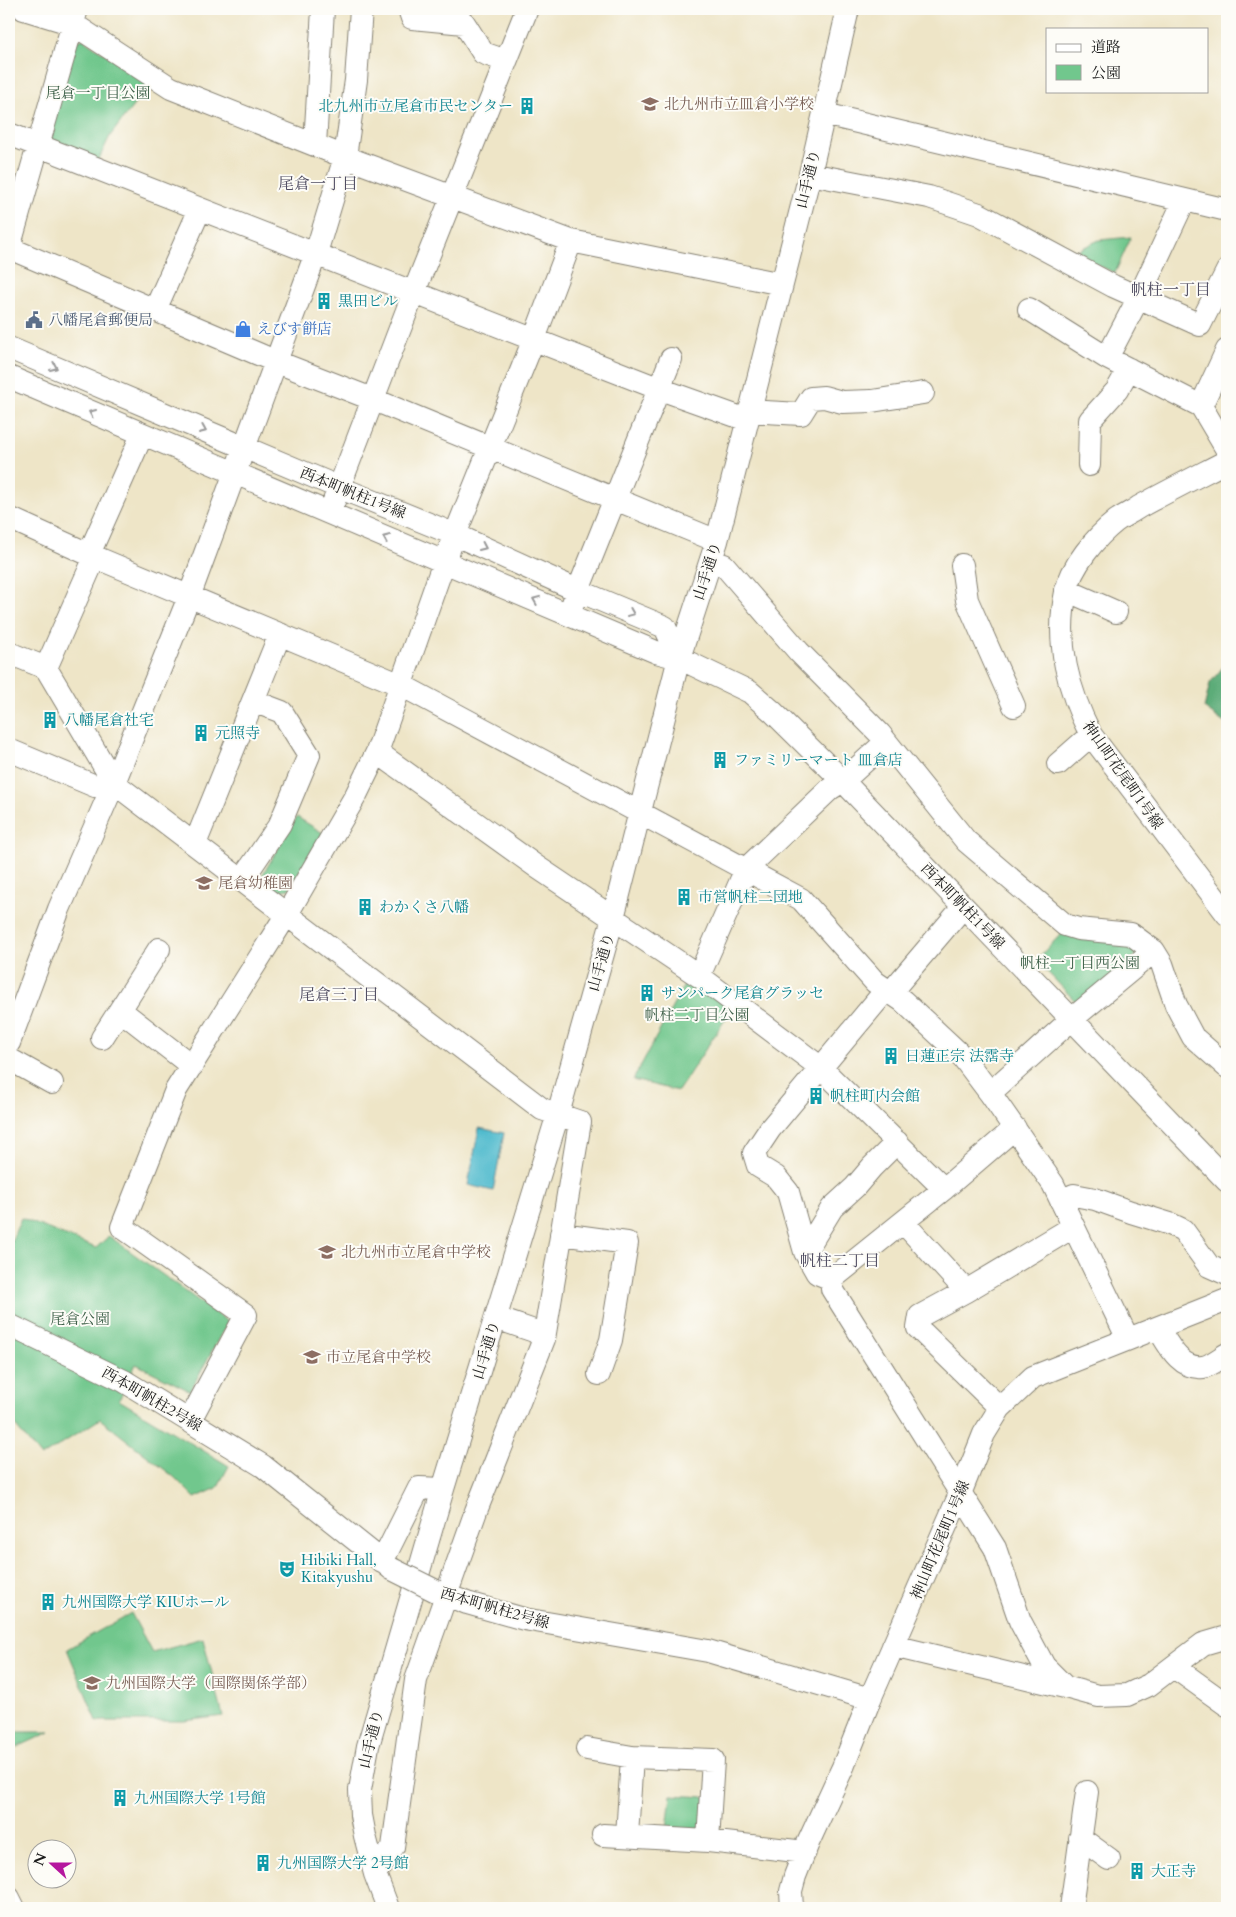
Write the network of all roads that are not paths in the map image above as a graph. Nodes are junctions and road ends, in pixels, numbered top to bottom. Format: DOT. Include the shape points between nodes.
graph roads {
  1 [pos="24,9"];
  2 [pos="323,9"];
  3 [pos="361,9"];
  4 [pos="408,9"];
  5 [pos="527,9"];
  6 [pos="848,9"];
  7 [pos="75,16"];
  8 [pos="506,61"];
  9 [pos="824,114"];
  10 [pos="9,134"];
  11 [pos="315,145"];
  12 [pos="37,146"];
  13 [pos="345,157"];
  14 [pos="810,174"];
  15 [pos="452,197"];
  16 [pos="1184,201"];
  17 [pos="200,209"];
  18 [pos="1227,210"];
  19 [pos="571,242"];
  20 [pos="9,248"];
  21 [pos="316,254"];
  22 [pos="1227,271"];
  23 [pos="782,284"];
  24 [pos="414,292"];
  25 [pos="1139,297"];
  26 [pos="1029,309"];
  27 [pos="155,310"];
  28 [pos="534,339"];
  29 [pos="9,348"];
  30 [pos="1227,350"];
  31 [pos="1107,358"];
  32 [pos="671,359"];
  33 [pos="277,362"];
  34 [pos="1130,369"];
  35 [pos="9,377"];
  36 [pos="660,389"];
  37 [pos="923,393"];
  38 [pos="125,398"];
  39 [pos="372,399"];
  40 [pos="1201,406"];
  41 [pos="748,415"];
  42 [pos="115,424"];
  43 [pos="142,435"];
  44 [pos="244,447"];
  45 [pos="491,448"];
  46 [pos="1227,450"];
  47 [pos="1227,461"];
  48 [pos="1089,465"];
  49 [pos="236,473"];
  50 [pos="338,488"];
  51 [pos="616,500"];
  52 [pos="330,514"];
  53 [pos="9,518"];
  54 [pos="456,535"];
  55 [pos="714,552"];
  56 [pos="92,555"];
  57 [pos="444,562"];
  58 [pos="962,565"];
  59 [pos="1066,590"];
  60 [pos="579,591"];
  61 [pos="189,596"];
  62 [pos="1116,612"];
  63 [pos="569,614"];
  64 [pos="280,634"];
  65 [pos="9,653"];
  66 [pos="679,658"];
  67 [pos="46,668"];
  68 [pos="401,685"];
  69 [pos="253,700"];
  70 [pos="1014,706"];
  71 [pos="1091,736"];
  72 [pos="886,742"];
  73 [pos="9,750"];
  74 [pos="377,752"];
  75 [pos="1058,764"];
  76 [pos="843,781"];
  77 [pos="114,782"];
  78 [pos="640,812"];
  79 [pos="195,844"];
  80 [pos="746,869"];
  81 [pos="242,880"];
  82 [pos="963,907"];
  83 [pos="287,914"];
  84 [pos="1227,914"];
  85 [pos="613,918"];
  86 [pos="159,948"];
  87 [pos="1154,951"];
  88 [pos="699,976"];
  89 [pos="888,992"];
  90 [pos="120,1010"];
  91 [pos="1072,1019"];
  92 [pos="102,1038"];
  93 [pos="9,1044"];
  94 [pos="9,1059"];
  95 [pos="192,1066"];
  96 [pos="1227,1066"];
  97 [pos="820,1067"];
  98 [pos="52,1083"];
  99 [pos="990,1093"];
  100 [pos="558,1114"];
  101 [pos="1015,1128"];
  102 [pos="897,1142"];
  103 [pos="1227,1181"];
  104 [pos="944,1189"];
  105 [pos="1061,1201"];
  106 [pos="903,1222"];
  107 [pos="1073,1227"];
  108 [pos="561,1234"];
  109 [pos="805,1252"];
  110 [pos="1227,1274"];
  111 [pos="832,1279"];
  112 [pos="966,1291"];
  113 [pos="1227,1300"];
  114 [pos="496,1318"];
  115 [pos="9,1325"];
  116 [pos="1158,1328"];
  117 [pos="544,1338"];
  118 [pos="1128,1339"];
  119 [pos="1227,1354"];
  120 [pos="599,1374"];
  121 [pos="1000,1408"];
  122 [pos="190,1420"];
  123 [pos="443,1489"];
  124 [pos="960,1494"];
  125 [pos="387,1566"];
  126 [pos="442,1593"];
  127 [pos="1227,1637"];
  128 [pos="893,1646"];
  129 [pos="1174,1667"];
  130 [pos="1065,1687"];
  131 [pos="870,1699"];
  132 [pos="1227,1704"];
  133 [pos="587,1749"];
  134 [pos="632,1757"];
  135 [pos="1088,1792"];
  136 [pos="603,1835"];
  137 [pos="627,1836"];
  138 [pos="1080,1838"];
  139 [pos="708,1841"];
  140 [pos="805,1852"];
  141 [pos="1109,1859"];
  142 [pos="375,1874"];
  143 [pos="9,1898"];
  144 [pos="14,1908"];
  145 [pos="388,1908"];
  146 [pos="792,1908"];
  147 [pos="1071,1908"];
  1 -- 7 [label="street"];
  2 -- 11 [label="street"];
  3 -- 13 [label="street" via="356,80"];
  4 -- 8 [label="street" via="412,18 464,23 483,53"];
  5 -- 8 [label="street"];
  6 -- 9 [label="street, 山手通り"];
  7 -- 11 [label="street" via="171,88"];
  7 -- 12 [label="street"];
  8 -- 15 [label="street"];
  9 -- 14 [label="street, 山手通り"];
  9 -- 16 [label="street"];
  10 -- 12 [label="street"];
  11 -- 13 [label="street"];
  12 -- 17 [label="street"];
  12 -- 20 [label="street"];
  13 -- 15 [label="street"];
  13 -- 21 [label="street"];
  14 -- 23 [label="street, 山手通り"];
  14 -- 25 [label="street" via="929,197 979,214"];
  15 -- 19 [label="street"];
  15 -- 24 [label="street"];
  16 -- 18 [label="street"];
  16 -- 25 [label="street"];
  17 -- 21 [label="street"];
  17 -- 27 [label="street"];
  19 -- 23 [label="street"];
  19 -- 28 [label="street"];
  20 -- 27 [label="street"];
  21 -- 24 [label="street"];
  21 -- 33 [label="street"];
  22 -- 25 [label="street" via="1200,325"];
  23 -- 41 [label="street, 山手通り"];
  24 -- 28 [label="street"];
  24 -- 39 [label="street"];
  25 -- 31 [label="street"];
  26 -- 31 [label="street"];
  27 -- 33 [label="street"];
  28 -- 36 [label="street"];
  28 -- 45 [label="street"];
  29 -- 38 [label="street, 西本町帆柱1号線, one-way"];
  30 -- 40 [label="street"];
  31 -- 34 [label="street"];
  32 -- 36 [label="street"];
  33 -- 39 [label="street"];
  33 -- 44 [label="street"];
  34 -- 40 [label="street"];
  34 -- 48 [label="street" via="1117,390 1090,420"];
  42 -- 35 [label="street, 西本町帆柱1号線, one-way"];
  36 -- 41 [label="street"];
  36 -- 51 [label="street"];
  37 -- 41 [label="street" via="872,401 811,398 801,414"];
  38 -- 42 [label="street"];
  38 -- 44 [label="street, 西本町帆柱1号線, one-way"];
  39 -- 45 [label="street"];
  39 -- 50 [label="street"];
  40 -- 46 [label="street"];
  41 -- 55 [label="street, 山手通り"];
  42 -- 43 [label="street, 西本町帆柱1号線"];
  43 -- 49 [label="street, 西本町帆柱1号線"];
  43 -- 56 [label="street"];
  44 -- 49 [label="street"];
  44 -- 50 [label="street, 西本町帆柱1号線"];
  45 -- 51 [label="street"];
  45 -- 54 [label="street"];
  47 -- 59 [label="street, 神山町花尾町1号線" via="1117,520 1092,543"];
  49 -- 52 [label="street, 西本町帆柱1号線"];
  49 -- 61 [label="street"];
  50 -- 52 [label="street"];
  50 -- 54 [label="street, 西本町帆柱1号線"];
  51 -- 55 [label="street"];
  51 -- 60 [label="street"];
  57 -- 52 [label="street, 西本町帆柱1号線, one-way"];
  53 -- 56 [label="street"];
  54 -- 57 [label="street"];
  54 -- 60 [label="street, 西本町帆柱1号線, one-way"];
  55 -- 66 [label="street, 山手通り"];
  55 -- 72 [label="street" via="800,652"];
  56 -- 61 [label="street"];
  56 -- 67 [label="street"];
  63 -- 57 [label="street, 西本町帆柱1号線, one-way"];
  57 -- 68 [label="street"];
  58 -- 70 [label="street" via="967,600"];
  59 -- 62 [label="street"];
  59 -- 71 [label="street, 神山町花尾町1号線" via="1062,655 1076,707"];
  60 -- 63 [label="street"];
  60 -- 66 [label="street, 西本町帆柱1号線, one-way" via="665,627"];
  61 -- 64 [label="street"];
  61 -- 77 [label="street"];
  63 -- 66 [label="street, 西本町帆柱1号線" via="656,652"];
  64 -- 68 [label="street"];
  64 -- 69 [label="street"];
  65 -- 67 [label="street"];
  66 -- 76 [label="street, 西本町帆柱1号線" via="750,692"];
  66 -- 78 [label="street, 山手通り"];
  67 -- 77 [label="street"];
  68 -- 74 [label="street"];
  68 -- 78 [label="street"];
  69 -- 79 [label="street"];
  69 -- 81 [label="street" via="282,712 310,755 280,824"];
  71 -- 75 [label="street"];
  71 -- 84 [label="street, 神山町花尾町1号線"];
  72 -- 76 [label="street"];
  72 -- 87 [label="street" via="966,841 1065,925 1131,934"];
  73 -- 77 [label="street" via="95,786"];
  74 -- 83 [label="street" via="356,795"];
  74 -- 85 [label="street" via="536,867"];
  76 -- 80 [label="street" via="830,789"];
  76 -- 82 [label="street, 西本町帆柱1号線"];
  77 -- 79 [label="street"];
  77 -- 93 [label="street" via="59,909"];
  78 -- 80 [label="street"];
  78 -- 85 [label="street, 山手通り"];
  79 -- 81 [label="street"];
  80 -- 88 [label="street"];
  80 -- 89 [label="street" via="801,899"];
  81 -- 83 [label="street"];
  82 -- 89 [label="street"];
  82 -- 91 [label="street, 西本町帆柱1号線"];
  83 -- 95 [label="street"];
  83 -- 100 [label="street" via="542,1109"];
  85 -- 88 [label="street"];
  85 -- 100 [label="street, 山手通り"];
  86 -- 90 [label="street"];
  87 -- 91 [label="street"];
  87 -- 96 [label="street" via="1162,964 1176,1005 1194,1037"];
  88 -- 97 [label="street"];
  89 -- 97 [label="street"];
  89 -- 99 [label="street" via="903,1001 962,1056"];
  90 -- 92 [label="street"];
  90 -- 95 [label="street"];
  91 -- 99 [label="street"];
  91 -- 103 [label="street, 西本町帆柱1号線"];
  94 -- 98 [label="street"];
  95 -- 122 [label="street" via="176,1090 122,1227 246,1315"];
  97 -- 102 [label="street"];
  97 -- 109 [label="street" via="754,1153 758,1166 776,1177 788,1192"];
  99 -- 101 [label="street"];
  100 -- 108 [label="street" via="580,1122"];
  100 -- 114 [label="street, 山手通り"];
  101 -- 104 [label="street"];
  101 -- 105 [label="street"];
  102 -- 104 [label="street"];
  102 -- 109 [label="street" via="832,1208"];
  104 -- 106 [label="street"];
  105 -- 107 [label="street"];
  105 -- 110 [label="street" via="1074,1195 1095,1199 1170,1224 1183,1230 1208,1266"];
  106 -- 111 [label="street"];
  106 -- 112 [label="street"];
  107 -- 112 [label="street"];
  107 -- 118 [label="street"];
  108 -- 117 [label="street"];
  108 -- 120 [label="street" via="627,1243 611,1340"];
  109 -- 111 [label="street" via="817,1273"];
  111 -- 124 [label="street" via="832,1288"];
  112 -- 121 [label="street" via="920,1316 918,1328"];
  113 -- 116 [label="street, 神山町花尾町1号線"];
  114 -- 117 [label="street" via="534,1331"];
  114 -- 123 [label="street, 山手通り"];
  115 -- 122 [label="street, 西本町帆柱2号線" via="124,1381"];
  116 -- 118 [label="street, 神山町花尾町1号線"];
  116 -- 119 [label="street" via="1176,1355 1188,1365 1204,1367"];
  117 -- 126 [label="street"];
  118 -- 121 [label="street, 神山町花尾町1号線" via="1033,1377"];
  121 -- 124 [label="street, 神山町花尾町1号線" via="984,1434"];
  122 -- 125 [label="street, 西本町帆柱2号線" via="263,1466"];
  123 -- 125 [label="street" via="419,1488"];
  123 -- 142 [label="street, 山手通り" via="362,1770 361,1815"];
  124 -- 128 [label="street, 神山町花尾町1号線"];
  124 -- 130 [label="street" via="995,1548 1020,1621 1040,1659"];
  125 -- 126 [label="street, 西本町帆柱2号線, bridge"];
  126 -- 131 [label="street, 西本町帆柱2号線" via="524,1619 708,1651"];
  126 -- 142 [label="street" via="416,1680 393,1847"];
  127 -- 129 [label="street" via="1204,1644"];
  128 -- 130 [label="street"];
  128 -- 131 [label="street, 神山町花尾町1号線"];
  129 -- 130 [label="street" via="1127,1695 1098,1696"];
  129 -- 132 [label="street"];
  131 -- 140 [label="street, 神山町花尾町1号線"];
  133 -- 134 [label="street"];
  134 -- 137 [label="street"];
  134 -- 139 [label="street" via="713,1760"];
  135 -- 138 [label="street"];
  136 -- 137 [label="street"];
  137 -- 139 [label="street"];
  138 -- 141 [label="street"];
  138 -- 147 [label="street"];
  139 -- 140 [label="street"];
  140 -- 146 [label="street, 神山町花尾町1号線" via="794,1876"];
  142 -- 145 [label="street, 山手通り"];
  143 -- 144 [label="street"];
}
